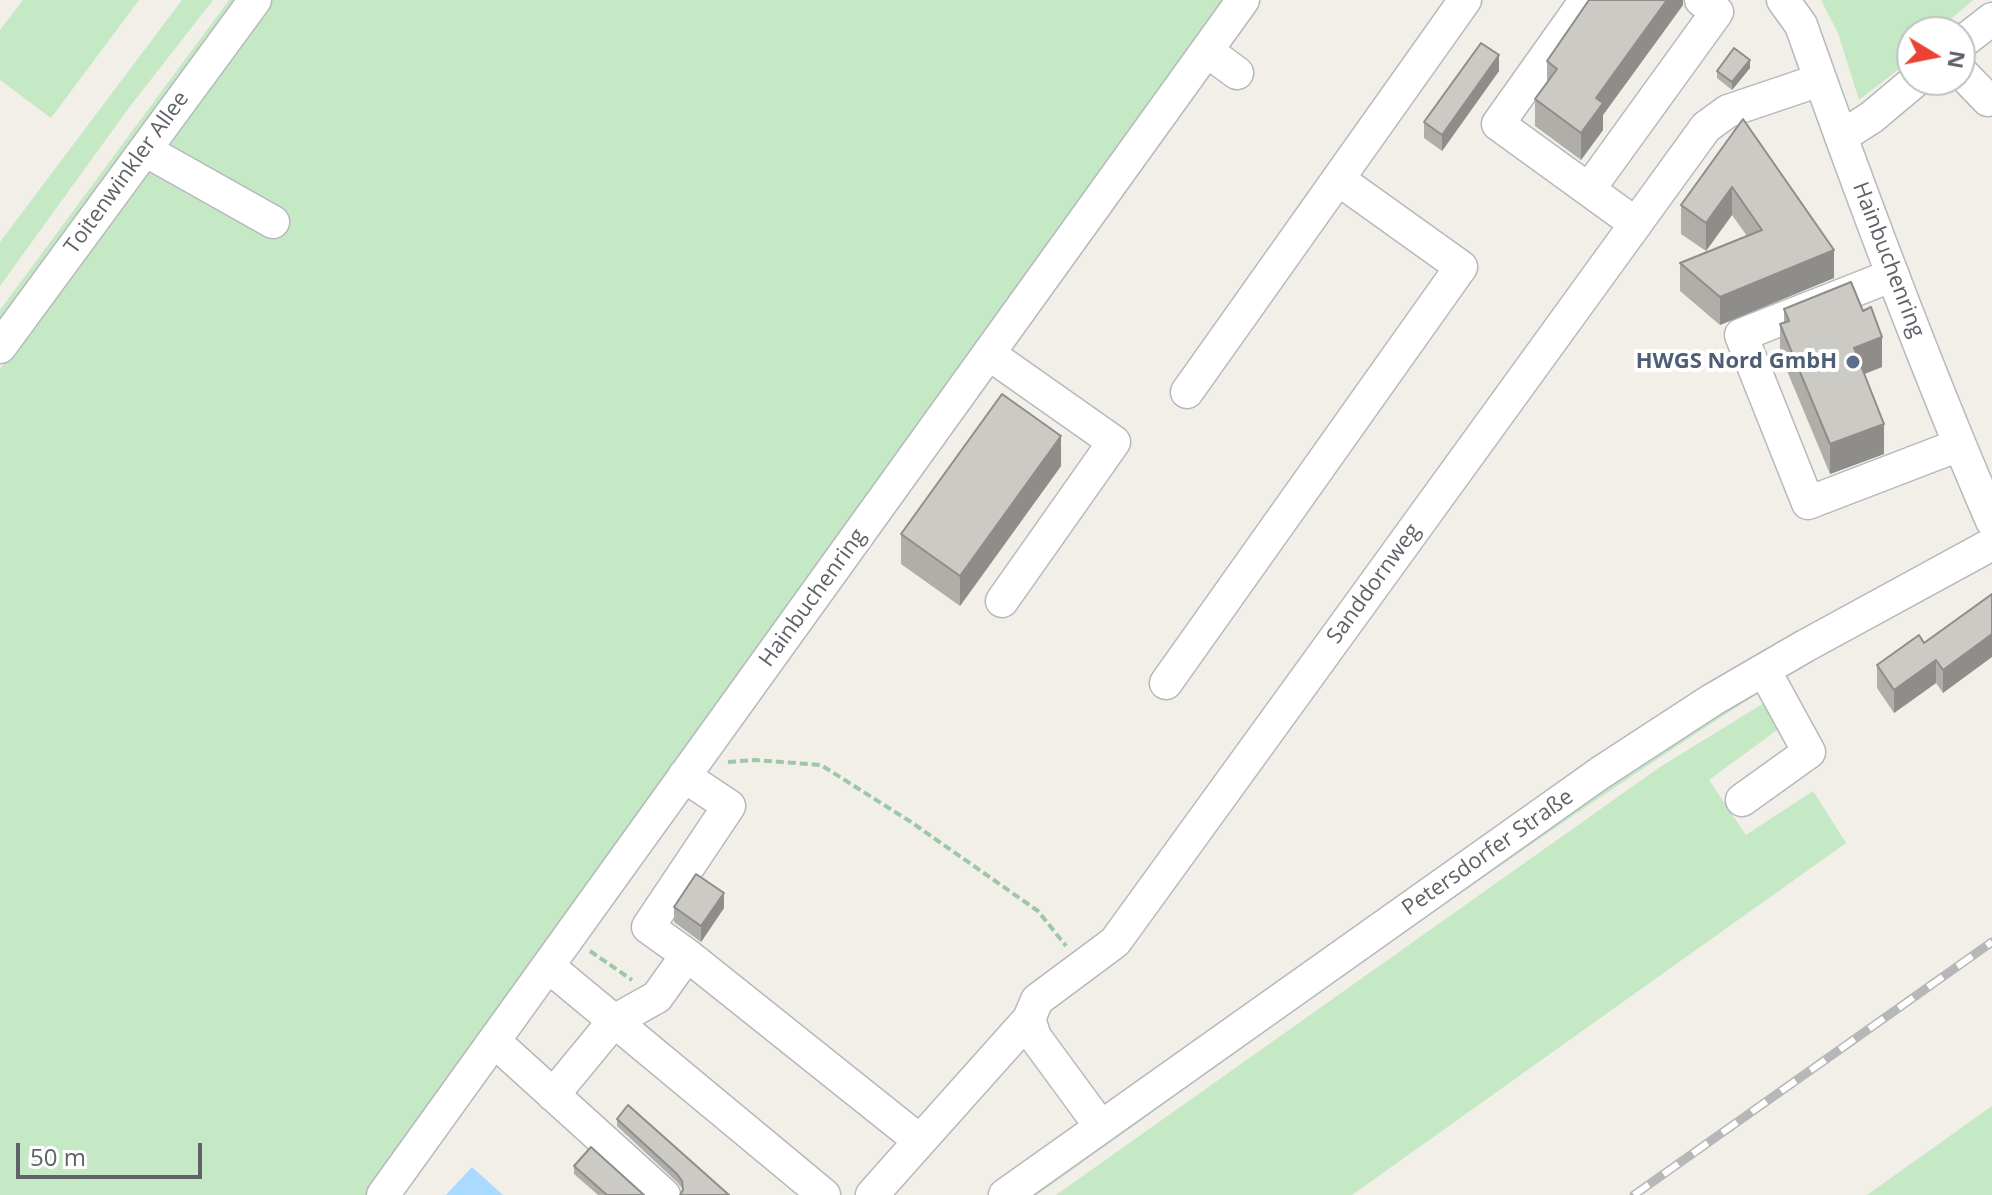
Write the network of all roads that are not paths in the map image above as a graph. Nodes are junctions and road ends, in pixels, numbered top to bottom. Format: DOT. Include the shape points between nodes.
graph roads {
  1 [pos="255,0"];
  2 [pos="1243,0"];
  3 [pos="1465,0"];
  4 [pos="1586,0"];
  5 [pos="1701,0"];
  6 [pos="1783,0"];
  7 [pos="1992,19"];
  8 [pos="1976,32"];
  9 [pos="1207,51"];
  10 [pos="1237,73"];
  11 [pos="1820,80"];
  12 [pos="1976,86"];
  13 [pos="1897,96"];
  14 [pos="1991,100"];
  15 [pos="1841,137"];
  16 [pos="145,150"];
  17 [pos="1338,179"];
  18 [pos="1589,189"];
  19 [pos="273,222"];
  20 [pos="1636,224"];
  21 [pos="1893,275"];
  22 [pos="0,347"];
  23 [pos="989,354"];
  24 [pos="1187,392"];
  25 [pos="1959,445"];
  26 [pos="1992,521"];
  27 [pos="1992,544"];
  28 [pos="1002,601"];
  29 [pos="1764,670"];
  30 [pos="1166,683"];
  31 [pos="684,776"];
  32 [pos="1742,800"];
  33 [pos="687,955"];
  34 [pos="548,966"];
  35 [pos="1029,1019"];
  36 [pos="614,1021"];
  37 [pos="494,1041"];
  38 [pos="553,1095"];
  39 [pos="1101,1127"];
  40 [pos="920,1141"];
  41 [pos="383,1195"];
  42 [pos="664,1195"];
  43 [pos="824,1195"];
  44 [pos="872,1195"];
  45 [pos="1005,1195"];
  1 -- 16 [label="street, Toitenwinkler Allee"];
  2 -- 9 [label="street, Hainbuchenring"];
  3 -- 17 [label="street"];
  4 -- 18 [label="street" via="1498,124"];
  5 -- 18 [label="street" via="1717,12"];
  6 -- 11 [label="street, Hainbuchenring" via="1801,25"];
  7 -- 8 [label="street"];
  9 -- 10 [label="street"];
  9 -- 23 [label="street, Hainbuchenring"];
  11 -- 15 [label="street, Hainbuchenring"];
  11 -- 20 [label="street, Sanddornweg" via="1728,111 1706,127"];
  12 -- 14 [label="street"];
  13 -- 15 [label="street"];
  15 -- 21 [label="street, Hainbuchenring"];
  16 -- 19 [label="street"];
  16 -- 22 [label="street, Toitenwinkler Allee"];
  17 -- 24 [label="street"];
  17 -- 30 [label="street" via="1461,267"];
  18 -- 20 [label="street"];
  20 -- 35 [label="street, Sanddornweg" via="1115,942 1037,1000"];
  21 -- 25 [label="street, Hainbuchenring"];
  21 -- 25 [label="street" via="1741,335 1808,503"];
  23 -- 28 [label="street" via="1114,442"];
  23 -- 31 [label="street, Hainbuchenring"];
  25 -- 26 [label="street, Hainbuchenring"];
  27 -- 29 [label="street, Petersdorfer Straße"];
  29 -- 32 [label="street" via="1809,752"];
  29 -- 39 [label="street, Petersdorfer Straße" via="1600,773"];
  31 -- 33 [label="street" via="729,806 648,927"];
  31 -- 34 [label="street, Hainbuchenring"];
  33 -- 36 [label="street" via="657,997"];
  33 -- 40 [label="street"];
  34 -- 36 [label="street"];
  34 -- 37 [label="street, Hainbuchenring"];
  35 -- 39 [label="street" via="1035,1037"];
  35 -- 40 [label="street, Sanddornweg"];
  36 -- 38 [label="street"];
  36 -- 43 [label="street"];
  37 -- 38 [label="street"];
  37 -- 41 [label="street, Hainbuchenring"];
  38 -- 42 [label="street"];
  39 -- 45 [label="street, Petersdorfer Straße"];
  40 -- 44 [label="street, Sanddornweg"];
}
